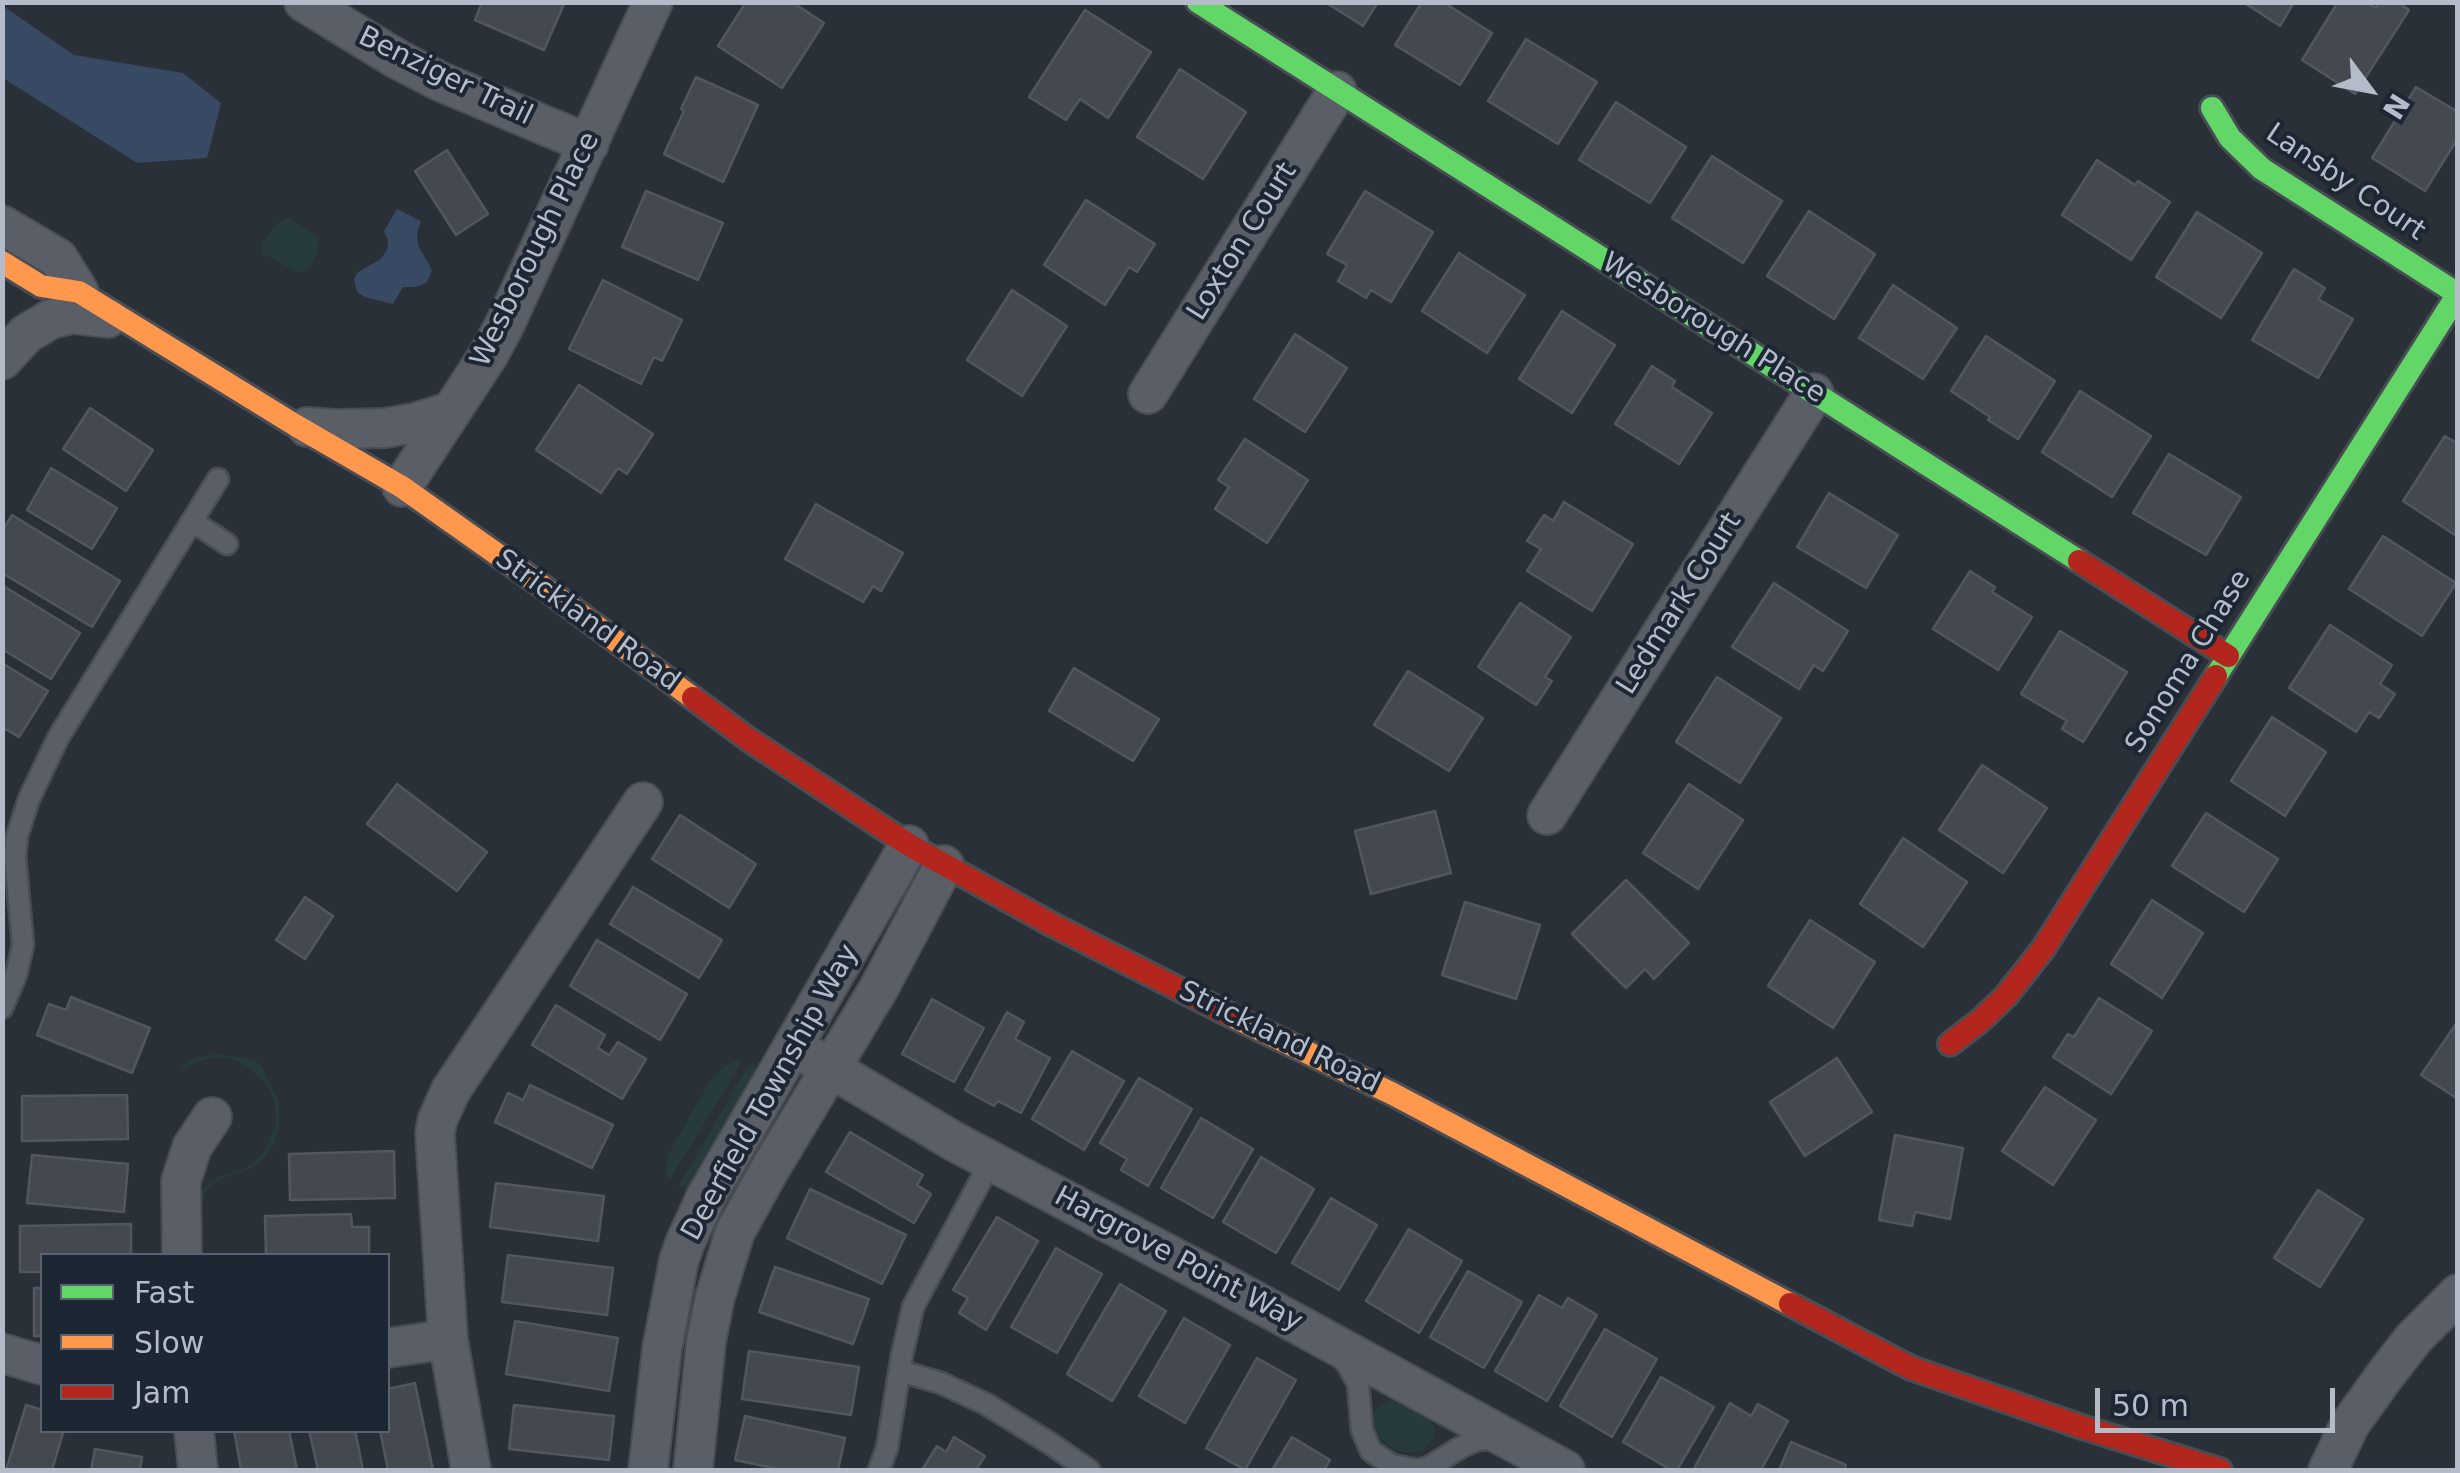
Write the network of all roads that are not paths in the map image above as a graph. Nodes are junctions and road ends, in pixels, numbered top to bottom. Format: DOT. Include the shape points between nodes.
graph roads {
  1 [pos="304,2"];
  2 [pos="653,2"];
  3 [pos="1198,2"];
  4 [pos="1338,91"];
  5 [pos="2212,108"];
  6 [pos="589,144"];
  7 [pos="22,261"];
  8 [pos="79,292"];
  9 [pos="2458,294"];
  10 [pos="148,332"];
  11 [pos="2,351"];
  12 [pos="2,360"];
  13 [pos="1814,393"];
  14 [pos="1148,394"];
  15 [pos="452,411"];
  16 [pos="295,425"];
  17 [pos="218,479"];
  18 [pos="402,487"];
  19 [pos="192,521"];
  20 [pos="226,544"];
  21 [pos="2228,656"];
  22 [pos="643,802"];
  23 [pos="1547,814"];
  24 [pos="909,846"];
  25 [pos="944,865"];
  26 [pos="860,977"];
  27 [pos="2,1008"];
  28 [pos="1950,1044"];
  29 [pos="793,1046"];
  30 [pos="830,1068"];
  31 [pos="212,1117"];
  32 [pos="991,1161"];
  33 [pos="182,1253"];
  34 [pos="2458,1294"];
  35 [pos="448,1339"];
  36 [pos="1324,1339"];
  37 [pos="390,1348"];
  38 [pos="2,1353"];
  39 [pos="40,1364"];
  40 [pos="900,1371"];
  41 [pos="194,1433"];
  42 [pos="1513,1442"];
  43 [pos="198,1470"];
  44 [pos="471,1470"];
  45 [pos="648,1470"];
  46 [pos="693,1470"];
  47 [pos="880,1470"];
  48 [pos="1089,1470"];
  49 [pos="1418,1470"];
  50 [pos="1565,1470"];
  51 [pos="2220,1470"];
  52 [pos="2328,1470"];
  1 -- 6 [label="street, Benziger Trail" via="439,81"];
  2 -- 6 [label="street, Wesborough Place"];
  3 -- 4 [label="street, Wesborough Place"];
  4 -- 13 [label="street, Wesborough Place"];
  4 -- 14 [label="street, Loxton Court"];
  5 -- 9 [label="street, Lansby Court" via="2230,138 2262,168"];
  6 -- 15 [label="street, Wesborough Place" via="506,324"];
  7 -- 8 [label="street"];
  7 -- 11 [label="street"];
  8 -- 10 [label="street, Strickland Road"];
  9 -- 21 [label="street, Sonoma Chase"];
  10 -- 12 [label="street" via="72,314 41,324"];
  10 -- 16 [label="street, Strickland Road"];
  13 -- 21 [label="street, Wesborough Place"];
  13 -- 23 [label="street, Ledmark Court"];
  15 -- 16 [label="street" via="384,428"];
  15 -- 18 [label="street, Wesborough Place"];
  16 -- 18 [label="street, Strickland Road"];
  17 -- 19 [label="lane"];
  18 -- 24 [label="street, Strickland Road" via="748,739"];
  19 -- 20 [label="lane"];
  19 -- 27 [label="lane" via="58,738 29,799 15,857 23,944"];
  21 -- 28 [label="street, Sonoma Chase" via="2026,974"];
  22 -- 35 [label="street" via="436,1122"];
  24 -- 25 [label="street, Strickland Road"];
  24 -- 26 [label="street, Deerfield Township Way"];
  25 -- 26 [label="street, Deerfield Township Way"];
  25 -- 51 [label="street, Strickland Road" via="1911,1368"];
  26 -- 29 [label="street, Deerfield Township Way"];
  26 -- 30 [label="street, Deerfield Township Way"];
  29 -- 30 [label="street, Hargrove Point Way"];
  29 -- 45 [label="street, Deerfield Township Way" via="685,1243 662,1349"];
  30 -- 32 [label="street, Hargrove Point Way"];
  30 -- 46 [label="street, Deerfield Township Way" via="728,1249 706,1342"];
  31 -- 33 [label="street" via="181,1180"];
  32 -- 36 [label="street, Hargrove Point Way"];
  32 -- 40 [label="lane" via="914,1307"];
  34 -- 52 [label="street" via="2386,1374"];
  35 -- 37 [label="street"];
  35 -- 44 [label="street"];
  36 -- 42 [label="street, Hargrove Point Way"];
  36 -- 49 [label="lane" via="1352,1370 1372,1451 1392,1465"];
  38 -- 39 [label="street"];
  40 -- 47 [label="lane"];
  40 -- 48 [label="lane" via="986,1404"];
  41 -- 43 [label="street"];
  42 -- 49 [label="lane" via="1478,1440"];
  42 -- 50 [label="street, Hargrove Point Way"];
}
